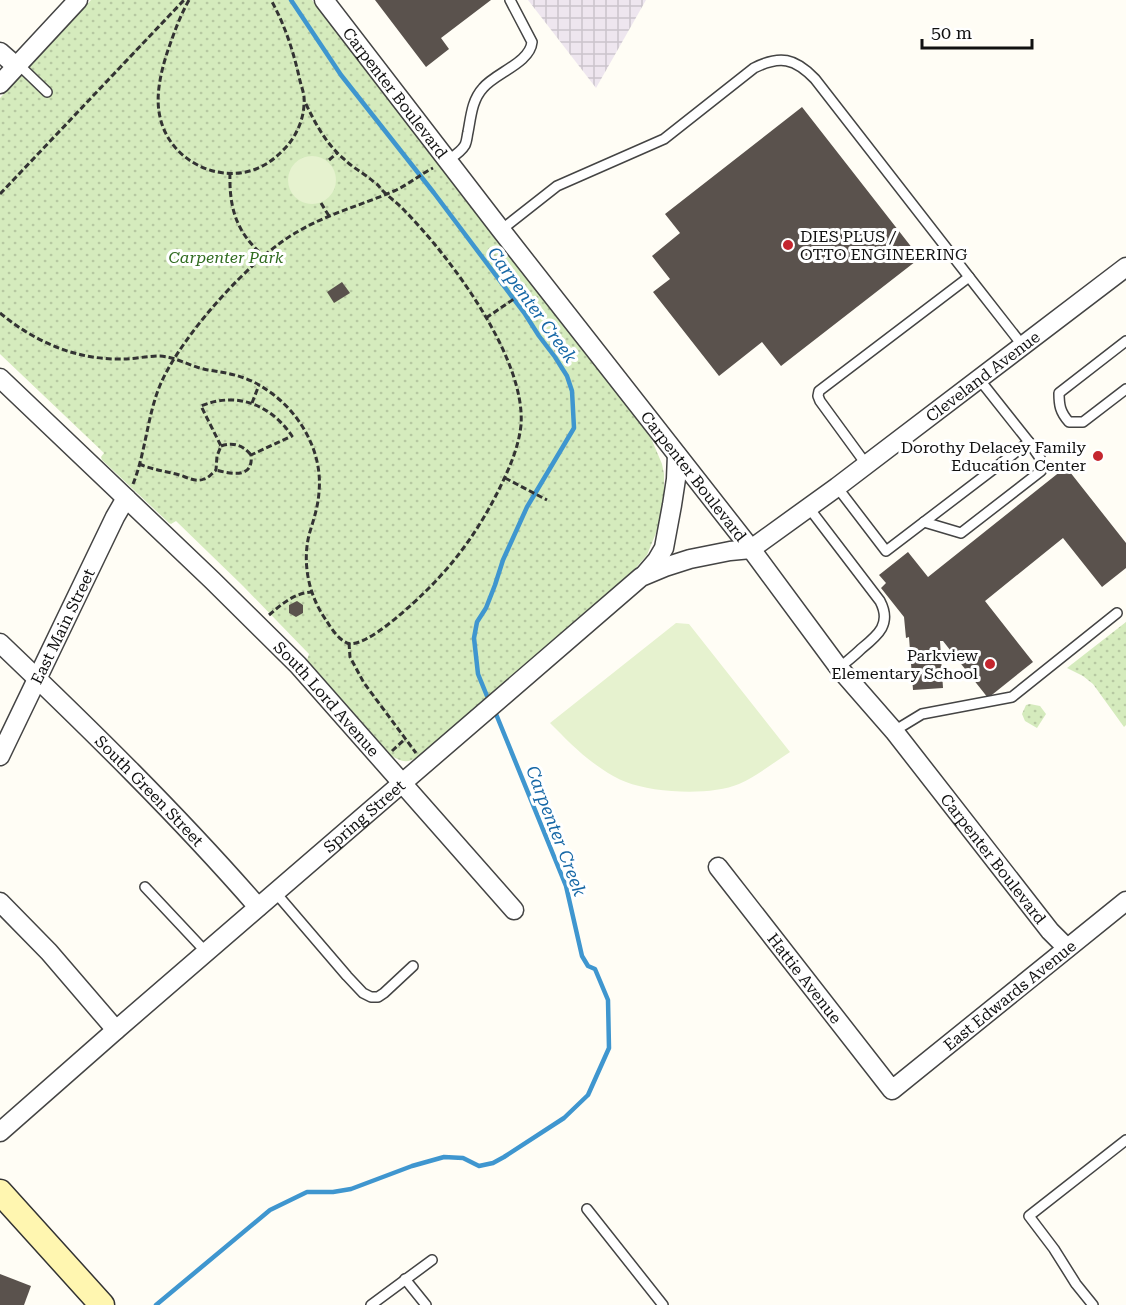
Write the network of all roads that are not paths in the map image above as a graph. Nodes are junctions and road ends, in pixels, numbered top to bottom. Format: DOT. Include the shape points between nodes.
graph roads {
  1 [pos="78,0"];
  2 [pos="324,0"];
  3 [pos="510,0"];
  4 [pos="0,52"];
  5 [pos="17,65"];
  6 [pos="0,84"];
  7 [pos="47,92"];
  8 [pos="448,160"];
  9 [pos="501,230"];
  10 [pos="1126,267"];
  11 [pos="969,277"];
  12 [pos="1126,341"];
  13 [pos="1023,346"];
  14 [pos="0,378"];
  15 [pos="979,379"];
  16 [pos="1126,389"];
  17 [pos="1029,442"];
  18 [pos="677,455"];
  19 [pos="866,464"];
  20 [pos="837,487"];
  21 [pos="126,498"];
  22 [pos="809,507"];
  23 [pos="924,522"];
  24 [pos="751,549"];
  25 [pos="641,577"];
  26 [pos="1117,614"];
  27 [pos="0,642"];
  28 [pos="839,668"];
  29 [pos="38,678"];
  30 [pos="894,731"];
  31 [pos="0,756"];
  32 [pos="402,783"];
  33 [pos="718,867"];
  34 [pos="145,887"];
  35 [pos="275,892"];
  36 [pos="1126,901"];
  37 [pos="0,902"];
  38 [pos="258,907"];
  39 [pos="514,910"];
  40 [pos="1067,948"];
  41 [pos="206,952"];
  42 [pos="413,966"];
  43 [pos="116,1030"];
  44 [pos="892,1090"];
  45 [pos="0,1132"];
  46 [pos="1126,1140"];
  47 [pos="0,1192"];
  48 [pos="587,1209"];
  49 [pos="432,1260"];
  50 [pos="405,1279"];
  51 [pos="383,1302"];
  52 [pos="102,1305"];
  53 [pos="371,1305"];
  54 [pos="426,1305"];
  55 [pos="663,1305"];
  56 [pos="1093,1305"];
  1 -- 5 [label="street"];
  2 -- 8 [label="street, Carpenter Boulevard"];
  3 -- 8 [label="lane" via="531,47 525,57 477,95 466,143"];
  4 -- 5 [label="street"];
  5 -- 6 [label="street"];
  5 -- 7 [label="lane"];
  8 -- 9 [label="street, Carpenter Boulevard"];
  9 -- 11 [label="lane" via="558,186 664,139 754,68 779,60 805,68 815,79"];
  9 -- 18 [label="street, Carpenter Boulevard"];
  10 -- 13 [label="street, Cleveland Avenue"];
  11 -- 13 [label="lane"];
  11 -- 19 [label="lane" via="819,392 820,401"];
  12 -- 16 [label="lane" via="1059,393 1062,414 1069,422 1083,422"];
  13 -- 15 [label="street, Cleveland Avenue"];
  14 -- 21 [label="street, South Lord Avenue"];
  15 -- 17 [label="lane"];
  15 -- 19 [label="street, Cleveland Avenue"];
  17 -- 23 [label="lane"];
  17 -- 23 [label="lane" via="1040,458 1041,471 961,533"];
  18 -- 24 [label="street, Carpenter Boulevard"];
  18 -- 25 [label="street" via="664,548"];
  19 -- 20 [label="street, Cleveland Avenue"];
  20 -- 22 [label="street, Cleveland Avenue"];
  20 -- 23 [label="lane" via="886,551"];
  21 -- 29 [label="street, East Main Street"];
  21 -- 32 [label="street, South Lord Avenue" via="259,625"];
  22 -- 24 [label="street, Cleveland Avenue"];
  22 -- 28 [label="lane" via="880,601 885,614 878,634"];
  24 -- 25 [label="street, Spring Street" via="690,559"];
  24 -- 28 [label="street, Carpenter Boulevard"];
  25 -- 32 [label="street, Spring Street"];
  26 -- 30 [label="lane" via="1012,697 922,714"];
  27 -- 29 [label="street, South Green Street"];
  28 -- 30 [label="street, Carpenter Boulevard"];
  29 -- 31 [label="street, East Main Street"];
  29 -- 38 [label="street, South Green Street" via="161,800"];
  30 -- 40 [label="street, Carpenter Boulevard"];
  32 -- 35 [label="street, Spring Street"];
  32 -- 39 [label="street, South Lord Avenue"];
  33 -- 44 [label="street, Hattie Avenue"];
  34 -- 41 [label="lane"];
  35 -- 38 [label="street, Spring Street"];
  35 -- 42 [label="lane" via="363,993 378,997"];
  36 -- 40 [label="street, East Edwards Avenue"];
  37 -- 43 [label="street"];
  38 -- 41 [label="street, Spring Street"];
  40 -- 44 [label="street, East Edwards Avenue"];
  41 -- 43 [label="street, Spring Street"];
  43 -- 45 [label="street, Spring Street"];
  46 -- 56 [label="lane" via="1029,1216"];
  47 -- 52 [label="street"];
  48 -- 55 [label="lane"];
  49 -- 50 [label="lane"];
  50 -- 51 [label="lane"];
  50 -- 54 [label="lane"];
  51 -- 53 [label="lane"];
}
